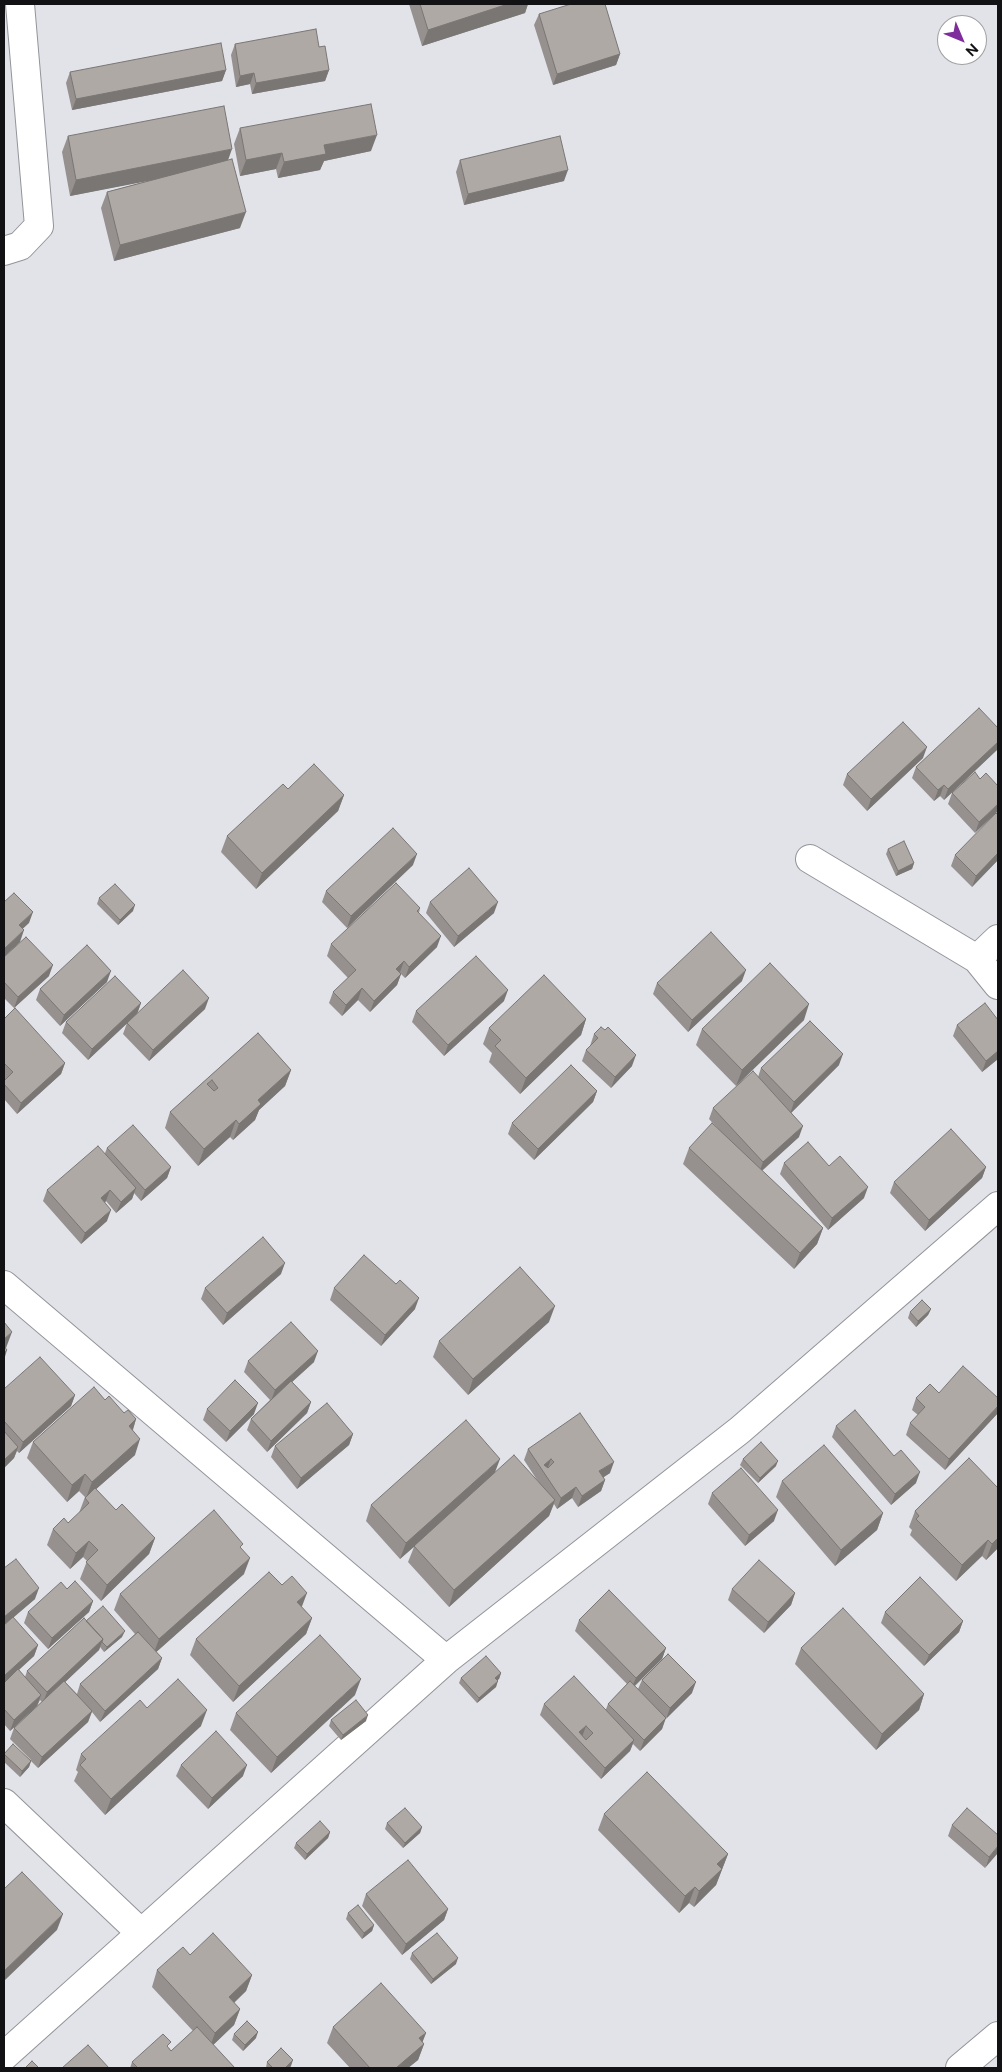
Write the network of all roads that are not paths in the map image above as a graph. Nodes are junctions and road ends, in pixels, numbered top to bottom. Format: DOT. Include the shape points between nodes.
graph roads {
  1 [pos="20,4"];
  2 [pos="4,251"];
  3 [pos="810,859"];
  4 [pos="998,939"];
  5 [pos="977,959"];
  6 [pos="998,985"];
  7 [pos="998,1206"];
  8 [pos="4,1285"];
  9 [pos="446,1660"];
  10 [pos="4,1803"];
  11 [pos="140,1933"];
  12 [pos="998,2036"];
  13 [pos="4,2056"];
  14 [pos="960,2068"];
  1 -- 2 [label="street" via="39,226 20,246"];
  3 -- 5 [label="street"];
  4 -- 5 [label="street"];
  5 -- 6 [label="street"];
  7 -- 9 [label="street" via="740,1430"];
  8 -- 9 [label="street"];
  9 -- 11 [label="street"];
  10 -- 11 [label="street"];
  11 -- 13 [label="street"];
  12 -- 14 [label="street"];
}
